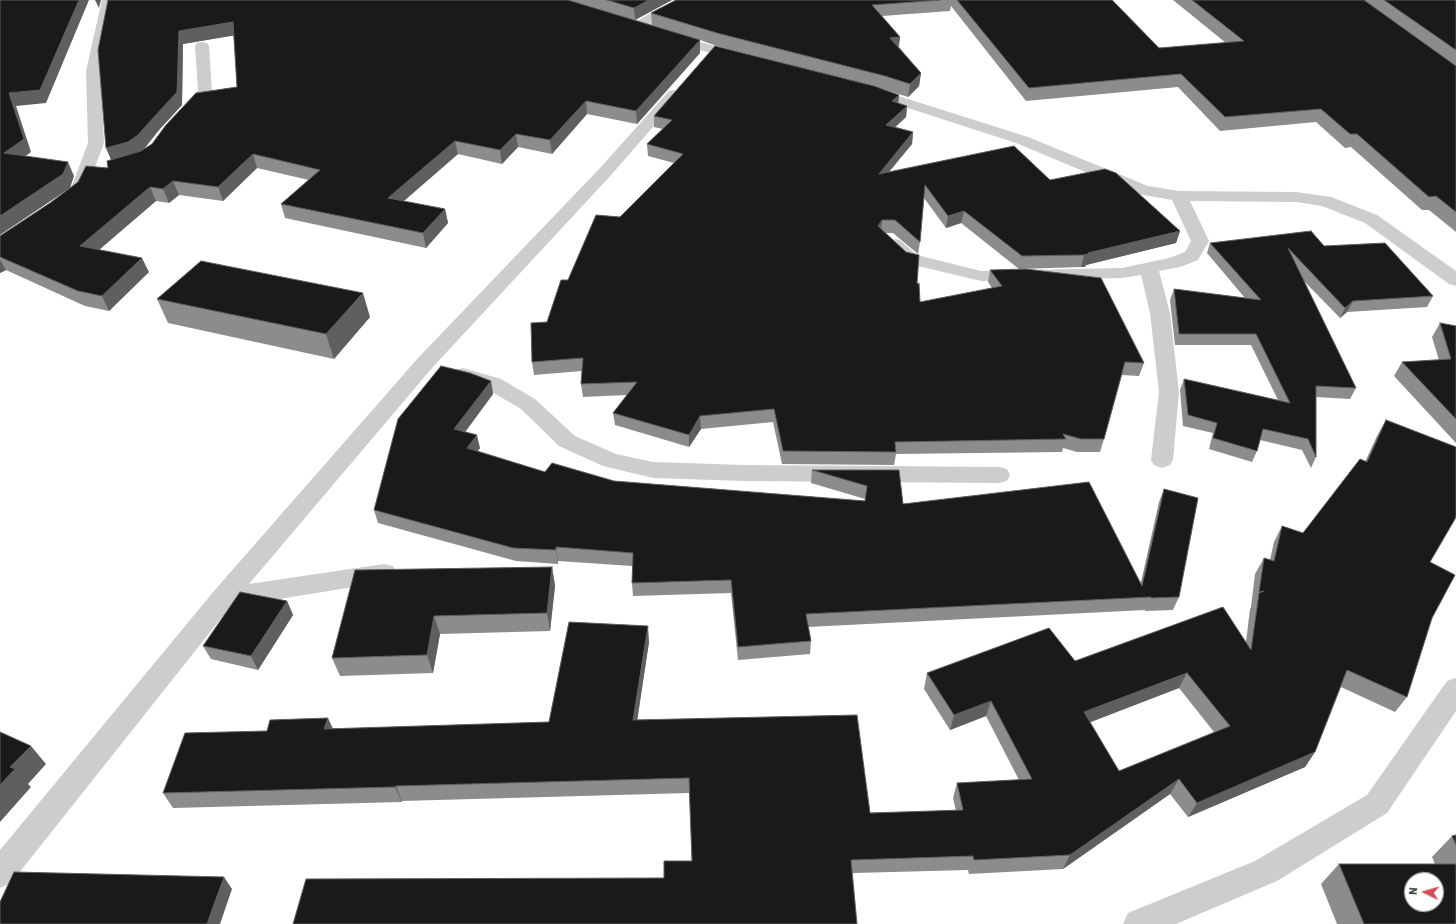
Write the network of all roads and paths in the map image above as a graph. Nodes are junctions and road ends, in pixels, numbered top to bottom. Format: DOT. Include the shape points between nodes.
graph roads {
  1 [pos="108,0"];
  2 [pos="685,0"];
  3 [pos="202,46"];
  4 [pos="712,50"];
  5 [pos="756,61"];
  6 [pos="857,88"];
  7 [pos="174,124"];
  8 [pos="1179,196"];
  9 [pos="61,204"];
  10 [pos="887,238"];
  11 [pos="1149,268"];
  12 [pos="1456,280"];
  13 [pos="425,364"];
  14 [pos="1162,460"];
  15 [pos="999,475"];
  16 [pos="408,572"];
  17 [pos="223,598"];
  18 [pos="1456,689"];
  19 [pos="0,873"];
  20 [pos="1139,924"];
  1 -- 9 [label="street" via="92,71 96,144 91,172 78,191"];
  2 -- 4 [label="street" via="629,25"];
  3 -- 7 [label="street" via="205,92"];
  4 -- 5 [label="street"];
  4 -- 13 [label="street" via="606,171"];
  6 -- 8 [label="street" via="1022,140 1144,190"];
  8 -- 11 [label="street" via="1200,241 1192,256"];
  8 -- 12 [label="street" via="1296,197 1324,201 1371,220"];
  10 -- 11 [label="street" via="911,259 981,276 1122,273"];
  11 -- 14 [label="street" via="1160,313 1168,392"];
  13 -- 15 [label="street" via="494,384 528,404 567,441 611,461 653,470"];
  13 -- 17 [label="street"];
  16 -- 17 [label="street" via="376,573"];
  17 -- 19 [label="street"];
  18 -- 20 [label="street" via="1377,804 1266,871"];
}
